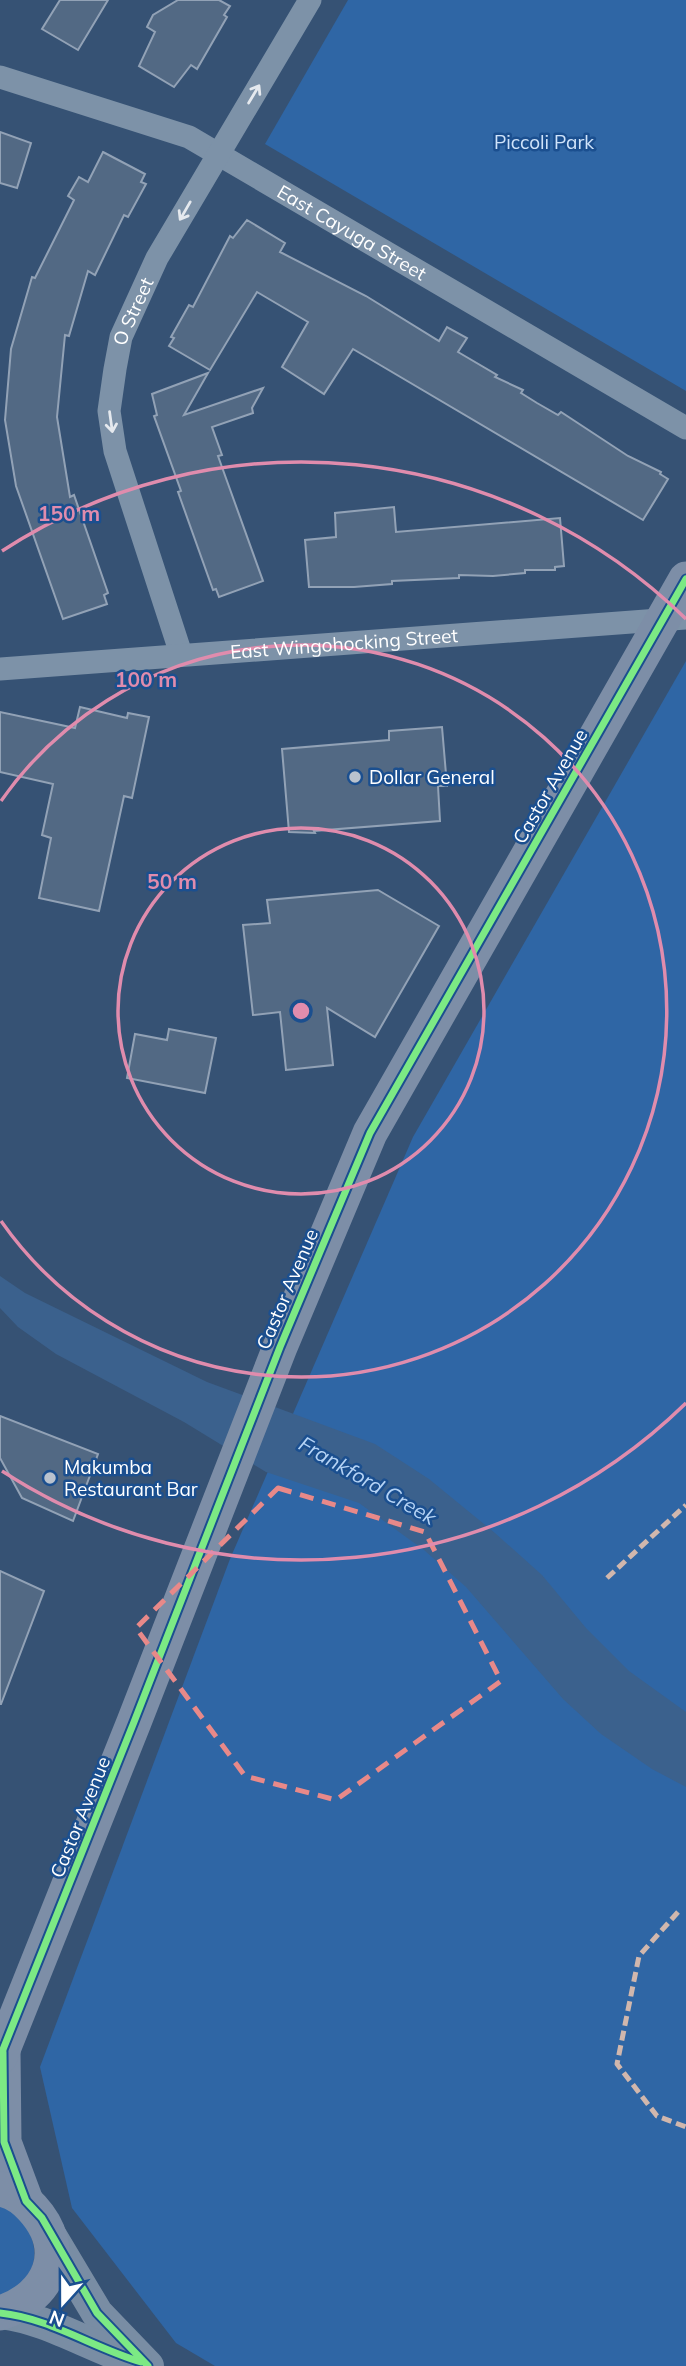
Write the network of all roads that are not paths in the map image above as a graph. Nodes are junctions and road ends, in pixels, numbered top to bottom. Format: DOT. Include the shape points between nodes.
graph roads {
  1 [pos="310,0"];
  2 [pos="0,77"];
  3 [pos="219,152"];
  4 [pos="686,428"];
  5 [pos="686,579"];
  6 [pos="675,618"];
  7 [pos="181,654"];
  8 [pos="0,669"];
  9 [pos="1,2055"];
  10 [pos="13,2195"];
  11 [pos="51,2236"];
  12 [pos="0,2313"];
  13 [pos="146,2365"];
  3 -- 1 [label="street, O Street, one-way"];
  2 -- 3 [label="street, East Cayuga Street" via="189,137"];
  3 -- 4 [label="street, East Cayuga Street"];
  3 -- 7 [label="street, O Street, one-way" via="136,302 121,338 109,411 121,473"];
  5 -- 6 [label="main road, Castor Avenue"];
  6 -- 7 [label="street, East Wingohocking Street"];
  6 -- 9 [label="main road, Castor Avenue" via="370,1133 280,1347"];
  7 -- 8 [label="street, East Wingohocking Street"];
  9 -- 10 [label="main road, Castor Avenue" via="4,2142"];
  10 -- 11 [label="main road, Castor Avenue" via="42,2218"];
  11 -- 12 [label="main road" via="50,2266 37,2293"];
  11 -- 13 [label="street" via="97,2313"];
  12 -- 13 [label="street" via="36,2320"];
}
